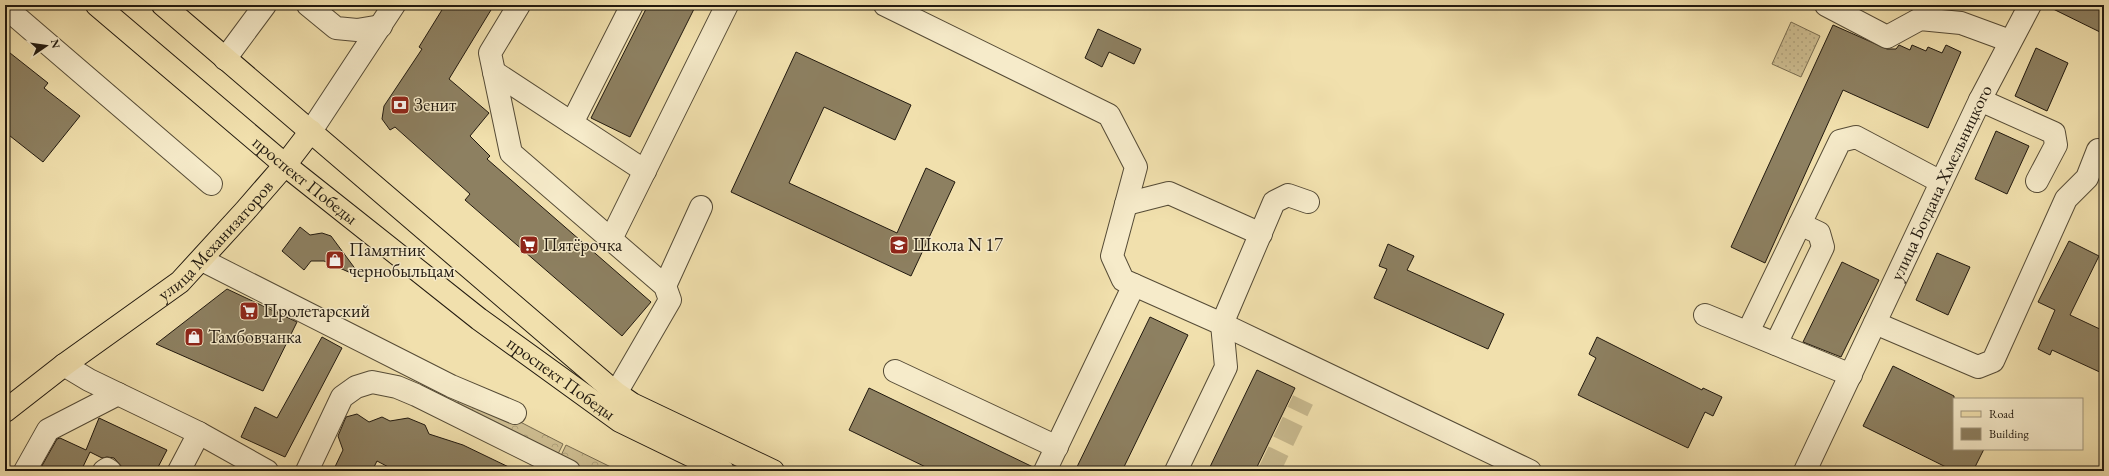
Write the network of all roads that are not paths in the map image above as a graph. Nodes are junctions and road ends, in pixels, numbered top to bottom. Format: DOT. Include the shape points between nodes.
graph roads {
  1 [pos="97,5"];
  2 [pos="163,5"];
  3 [pos="265,5"];
  4 [pos="308,5"];
  5 [pos="394,5"];
  6 [pos="519,5"];
  7 [pos="632,5"];
  8 [pos="727,5"];
  9 [pos="885,5"];
  10 [pos="1826,5"];
  11 [pos="2030,5"];
  12 [pos="5,7"];
  13 [pos="381,26"];
  14 [pos="2010,41"];
  15 [pos="225,59"];
  16 [pos="494,72"];
  17 [pos="1980,100"];
  18 [pos="572,123"];
  19 [pos="311,131"];
  20 [pos="2098,150"];
  21 [pos="285,165"];
  22 [pos="645,171"];
  23 [pos="2037,181"];
  24 [pos="1941,182"];
  25 [pos="211,184"];
  26 [pos="1308,202"];
  27 [pos="1126,204"];
  28 [pos="701,207"];
  29 [pos="1800,224"];
  30 [pos="1261,234"];
  31 [pos="611,239"];
  32 [pos="202,260"];
  33 [pos="1134,285"];
  34 [pos="665,286"];
  35 [pos="1705,315"];
  36 [pos="1875,323"];
  37 [pos="1222,324"];
  38 [pos="1748,332"];
  39 [pos="1776,344"];
  40 [pos="64,365"];
  41 [pos="1854,368"];
  42 [pos="895,371"];
  43 [pos="463,391"];
  44 [pos="118,394"];
  45 [pos="616,394"];
  46 [pos="5,411"];
  47 [pos="450,412"];
  48 [pos="515,413"];
  49 [pos="199,433"];
  50 [pos="1057,447"];
  51 [pos="25,471"];
  52 [pos="104,471"];
  53 [pos="110,471"];
  54 [pos="179,471"];
  55 [pos="267,471"];
  56 [pos="307,471"];
  57 [pos="569,471"];
  58 [pos="723,471"];
  59 [pos="773,471"];
  60 [pos="1045,471"];
  61 [pos="1176,471"];
  62 [pos="1530,471"];
  63 [pos="1804,471"];
  1 -- 21 [label="main road, проспект Победы"];
  2 -- 15 [label="main road, проспект Победы"];
  3 -- 15 [label="street"];
  4 -- 13 [label="street" via="336,28 357,30"];
  5 -- 13 [label="street, улица Механизаторов"];
  6 -- 16 [label="street" via="490,53"];
  7 -- 18 [label="street"];
  8 -- 22 [label="street"];
  9 -- 27 [label="street" via="1109,115 1136,167"];
  10 -- 14 [label="street" via="1887,37 1920,19 1961,23"];
  11 -- 14 [label="street, улица Богдана Хмельницкого"];
  12 -- 25 [label="street"];
  13 -- 19 [label="street, улица Механизаторов"];
  14 -- 17 [label="street, улица Богдана Хмельницкого"];
  15 -- 19 [label="main road, проспект Победы"];
  16 -- 18 [label="street"];
  16 -- 31 [label="street" via="511,153"];
  17 -- 23 [label="street" via="2054,133 2056,145"];
  17 -- 24 [label="street, улица Богдана Хмельницкого"];
  18 -- 22 [label="street"];
  19 -- 21 [label="main road, улица Механизаторов"];
  19 -- 45 [label="main road, проспект Победы"];
  20 -- 36 [label="street" via="2087,178 2066,199 1993,361 1978,367"];
  21 -- 32 [label="main road, улица Механизаторов"];
  21 -- 58 [label="main road, проспект Победы" via="479,319 603,410 628,426"];
  22 -- 31 [label="street"];
  24 -- 29 [label="street" via="1856,137 1840,141"];
  24 -- 36 [label="street, улица Богдана Хмельницкого"];
  26 -- 30 [label="street" via="1288,194 1274,202"];
  27 -- 30 [label="street" via="1169,193"];
  27 -- 33 [label="street" via="1112,256 1122,280"];
  28 -- 34 [label="street"];
  29 -- 38 [label="street"];
  29 -- 39 [label="street" via="1819,233 1823,247"];
  30 -- 37 [label="street"];
  31 -- 34 [label="street"];
  32 -- 40 [label="main road, улица Механизаторов" via="180,282"];
  32 -- 43 [label="street"];
  33 -- 37 [label="street"];
  33 -- 50 [label="street"];
  34 -- 45 [label="street" via="670,300"];
  35 -- 38 [label="street"];
  36 -- 41 [label="street, улица Богдана Хмельницкого"];
  37 -- 61 [label="street" via="1226,367"];
  37 -- 62 [label="street"];
  38 -- 39 [label="street"];
  39 -- 41 [label="street"];
  40 -- 44 [label="street"];
  40 -- 46 [label="main road, улица Механизаторов"];
  41 -- 63 [label="street, улица Богдана Хмельницкого"];
  42 -- 50 [label="street"];
  43 -- 47 [label="street"];
  43 -- 48 [label="street"];
  44 -- 49 [label="street"];
  44 -- 51 [label="street" via="48,430"];
  45 -- 59 [label="main road, проспект Победы"];
  47 -- 56 [label="street" via="397,387 372,382 356,387 342,397"];
  47 -- 57 [label="street"];
  49 -- 54 [label="street"];
  49 -- 55 [label="street"];
  50 -- 60 [label="street"];
  52 -- 53 [label="street"];
}
